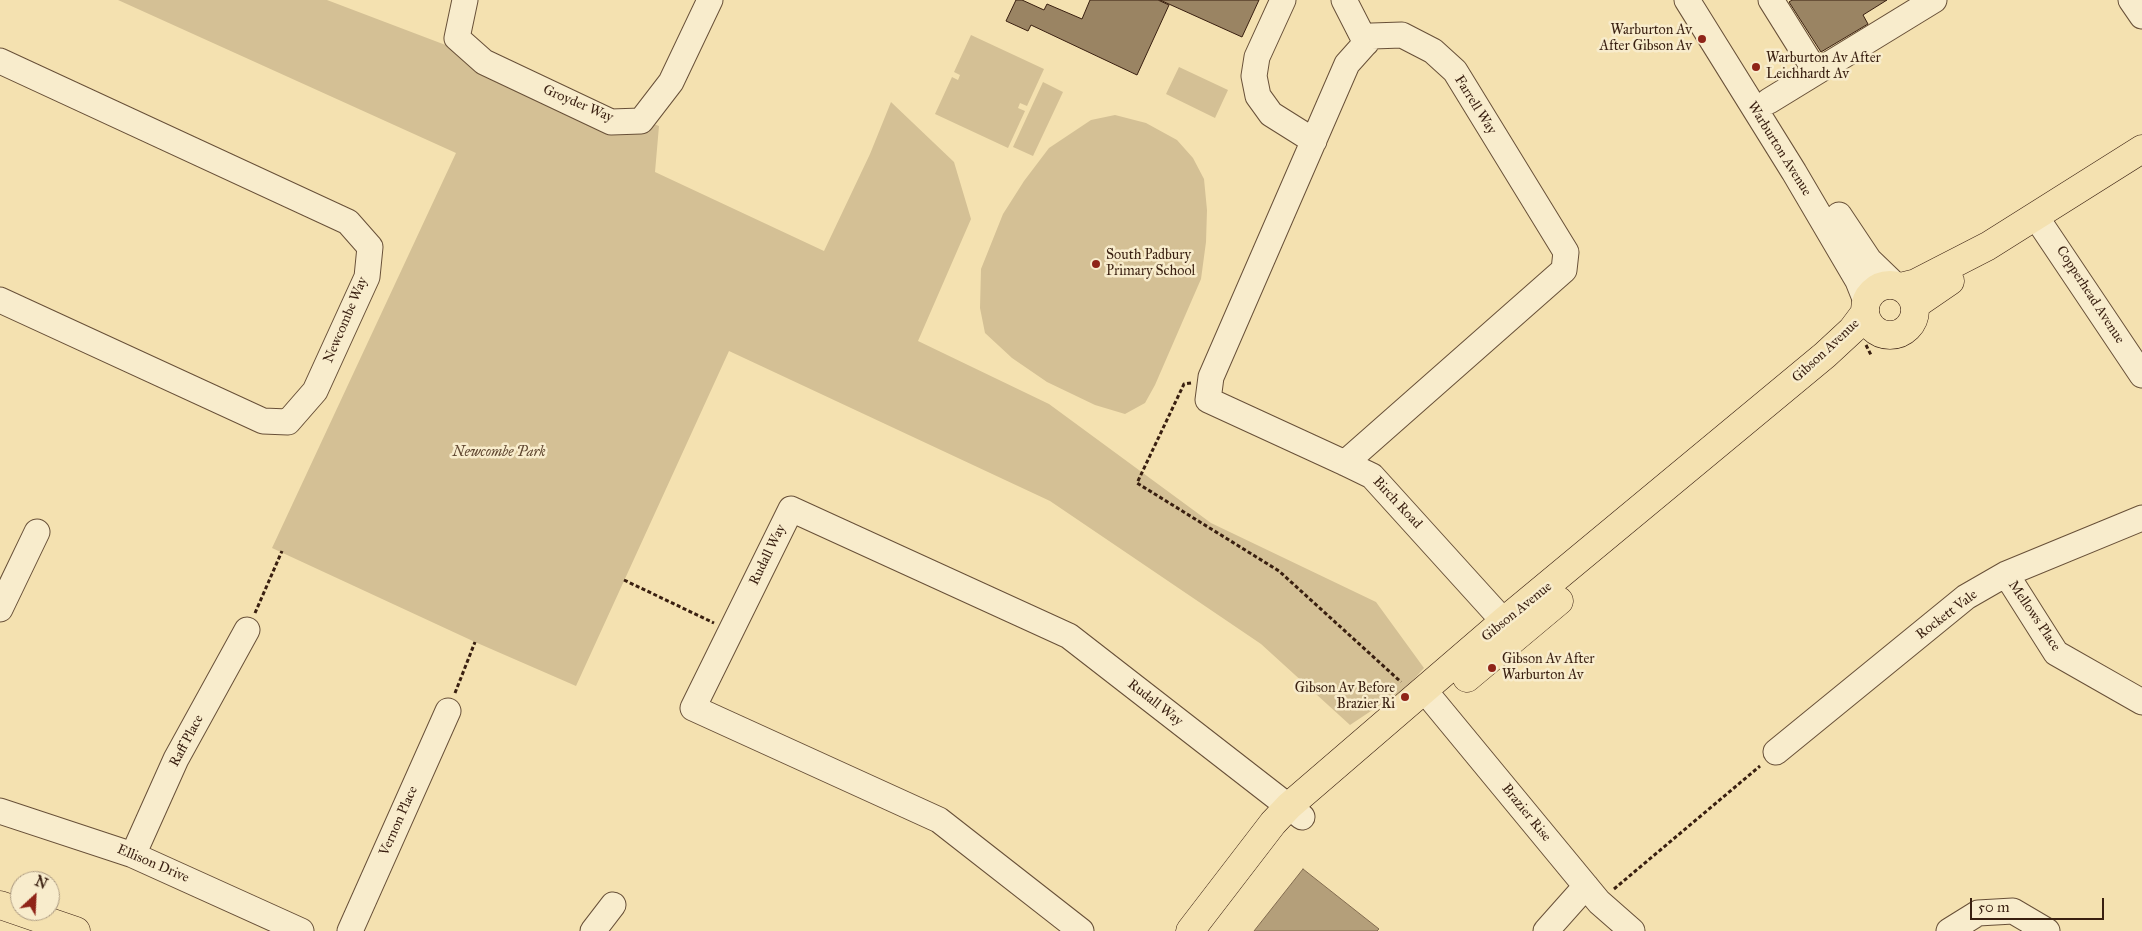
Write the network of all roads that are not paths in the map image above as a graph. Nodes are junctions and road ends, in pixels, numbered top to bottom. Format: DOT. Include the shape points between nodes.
graph roads {
  1 [pos="465,0"];
  2 [pos="710,0"];
  3 [pos="1283,0"];
  4 [pos="1344,0"];
  5 [pos="1687,0"];
  6 [pos="1706,0"];
  7 [pos="1771,0"];
  8 [pos="1934,0"];
  9 [pos="2131,0"];
  10 [pos="2142,16"];
  11 [pos="1366,44"];
  12 [pos="0,61"];
  13 [pos="1816,72"];
  14 [pos="1768,101"];
  15 [pos="1314,141"];
  16 [pos="2142,149"];
  17 [pos="2142,166"];
  18 [pos="2040,222"];
  19 [pos="1903,293"];
  20 [pos="0,300"];
  21 [pos="1869,316"];
  22 [pos="2142,376"];
  23 [pos="1210,377"];
  24 [pos="1345,463"];
  25 [pos="2142,518"];
  26 [pos="37,532"];
  27 [pos="2006,574"];
  28 [pos="0,609"];
  29 [pos="1511,629"];
  30 [pos="248,630"];
  31 [pos="1422,694"];
  32 [pos="2142,702"];
  33 [pos="448,711"];
  34 [pos="1776,752"];
  35 [pos="0,811"];
  36 [pos="1295,811"];
  37 [pos="133,854"];
  38 [pos="1592,894"];
  39 [pos="0,905"];
  40 [pos="613,905"];
  41 [pos="76,931"];
  42 [pos="301,931"];
  43 [pos="350,931"];
  44 [pos="593,931"];
  45 [pos="1080,931"];
  46 [pos="1190,931"];
  47 [pos="1210,931"];
  48 [pos="1546,931"];
  49 [pos="1632,931"];
  50 [pos="1949,931"];
  51 [pos="2047,931"];
  1 -- 2 [label="street, Groyder Way" via="457,38 484,62 611,122 641,121 671,82"];
  3 -- 15 [label="street" via="1257,57 1254,76 1258,96 1270,114"];
  4 -- 11 [label="street"];
  5 -- 21 [label="street, Warburton Avenue" via="1858,281"];
  6 -- 14 [label="street, Warburton Avenue"];
  7 -- 13 [label="street"];
  8 -- 13 [label="street"];
  9 -- 10 [label="street"];
  11 -- 15 [label="street, Farrell Way" via="1347,64"];
  11 -- 24 [label="street, Farrell Way" via="1372,36 1402,34 1433,51 1455,71 1566,252 1564,270"];
  12 -- 20 [label="street, Newcombe Way" via="348,222 370,248 366,278 316,391 288,422 263,421"];
  13 -- 14 [label="street"];
  14 -- 19 [label="street, Warburton Avenue" via="1855,242"];
  15 -- 23 [label="street, Farrell Way"];
  16 -- 18 [label="main road"];
  17 -- 18 [label="main road"];
  18 -- 19 [label="main road" via="1940,286"];
  18 -- 22 [label="street, Copperhead Avenue"];
  19 -- 21 [label="main road" via="1882,286 1875,290"];
  19 -- 21 [label="main road" via="1913,322 1901,333 1893,336"];
  21 -- 29 [label="main road, Gibson Avenue" via="1848,353 1768,425"];
  23 -- 24 [label="street, Birch Road" via="1208,400"];
  24 -- 29 [label="street, Birch Road" via="1372,476"];
  25 -- 27 [label="street, Rockett Vale"];
  26 -- 28 [label="street"];
  27 -- 32 [label="street, Mellows Place" via="2056,653"];
  27 -- 34 [label="street, Rockett Vale" via="1966,597"];
  29 -- 31 [label="main road, Gibson Avenue"];
  30 -- 37 [label="street, Raff Place" via="176,759"];
  31 -- 36 [label="main road, Gibson Avenue"];
  31 -- 38 [label="street, Brazier Rise"];
  33 -- 43 [label="street, Vernon Place"];
  35 -- 37 [label="street, Ellison Drive"];
  36 -- 45 [label="street, Rudall Way" via="1068,636 791,509 693,708 939,820"];
  36 -- 46 [label="main road, Gibson Avenue" via="1273,822"];
  36 -- 47 [label="main road, Gibson Avenue" via="1286,833"];
  37 -- 42 [label="street, Ellison Drive"];
  38 -- 48 [label="street"];
  38 -- 49 [label="street, Brazier Rise"];
  39 -- 41 [label="main road"];
  40 -- 44 [label="street"];
  50 -- 51 [label="street" via="1978,913 2013,911"];
}
